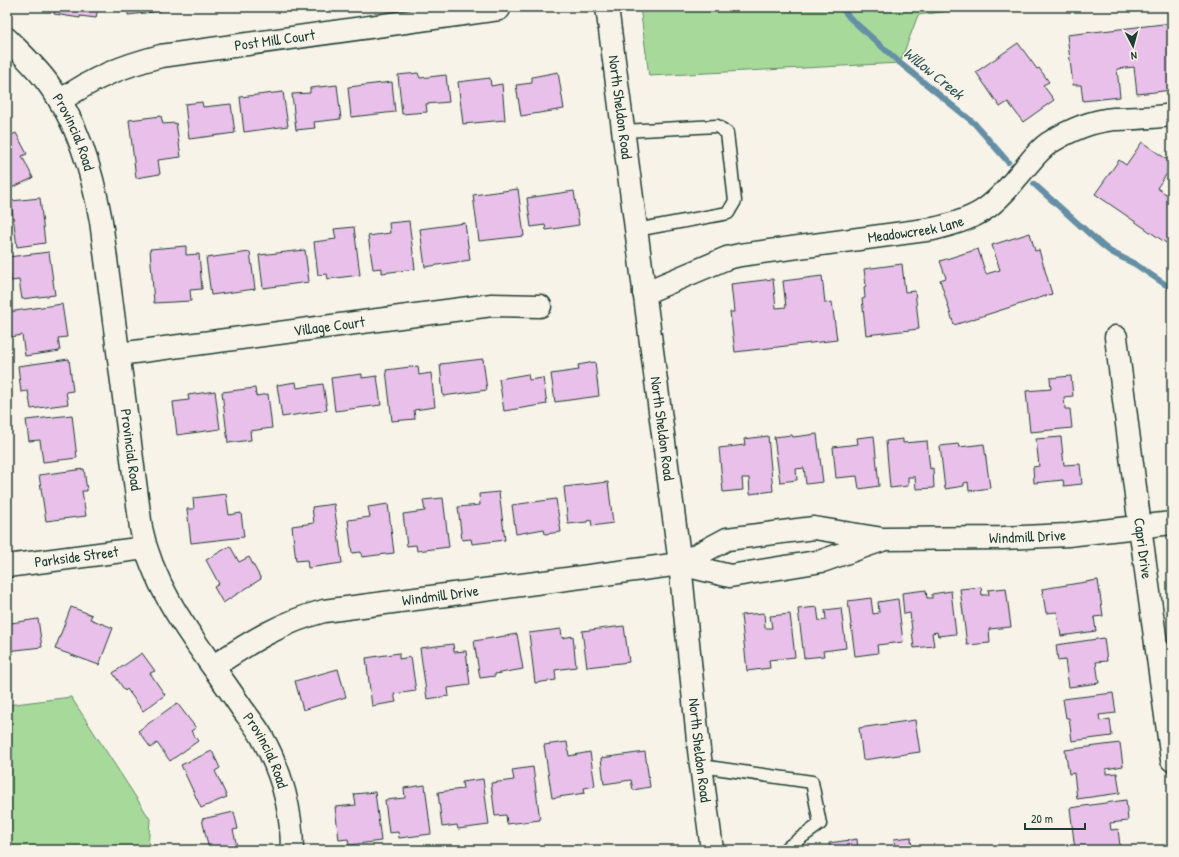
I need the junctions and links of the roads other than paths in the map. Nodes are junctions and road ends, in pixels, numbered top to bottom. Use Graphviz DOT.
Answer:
graph roads {
  1 [pos="607,7"];
  2 [pos="498,9"];
  3 [pos="7,39"];
  4 [pos="60,101"];
  5 [pos="1168,120"];
  6 [pos="623,131"];
  7 [pos="636,230"];
  8 [pos="644,293"];
  9 [pos="540,306"];
  10 [pos="1116,336"];
  11 [pos="119,354"];
  12 [pos="1172,523"];
  13 [pos="1140,527"];
  14 [pos="883,539"];
  15 [pos="145,548"];
  16 [pos="680,564"];
  17 [pos="7,566"];
  18 [pos="214,666"];
  19 [pos="1172,760"];
  20 [pos="701,766"];
  21 [pos="292,850"];
  22 [pos="712,850"];
  23 [pos="784,850"];
  1 -- 6 [label="street, North Sheldon Road"];
  2 -- 4 [label="street, Post Mill Court"];
  3 -- 4 [label="street, Provincial Road"];
  4 -- 11 [label="street, Provincial Road"];
  5 -- 8 [label="street, Meadowcreek Lane"];
  6 -- 7 [label="street, North Sheldon Road"];
  6 -- 7 [label="lane"];
  7 -- 8 [label="street, North Sheldon Road"];
  8 -- 16 [label="street, North Sheldon Road"];
  9 -- 11 [label="street, Village Court"];
  10 -- 13 [label="street, Capri Drive"];
  11 -- 15 [label="street, Provincial Road"];
  12 -- 13 [label="street, Windmill Drive"];
  13 -- 14 [label="street, Windmill Drive"];
  13 -- 19 [label="street, Capri Drive"];
  14 -- 16 [label="street, Windmill Drive"];
  14 -- 16 [label="street, Windmill Drive"];
  15 -- 17 [label="street, Parkside Street"];
  15 -- 18 [label="street, Provincial Road"];
  16 -- 18 [label="street, Windmill Drive"];
  16 -- 20 [label="street, North Sheldon Road"];
  18 -- 21 [label="street, Provincial Road"];
  20 -- 22 [label="street, North Sheldon Road"];
  20 -- 23 [label="lane"];
}
